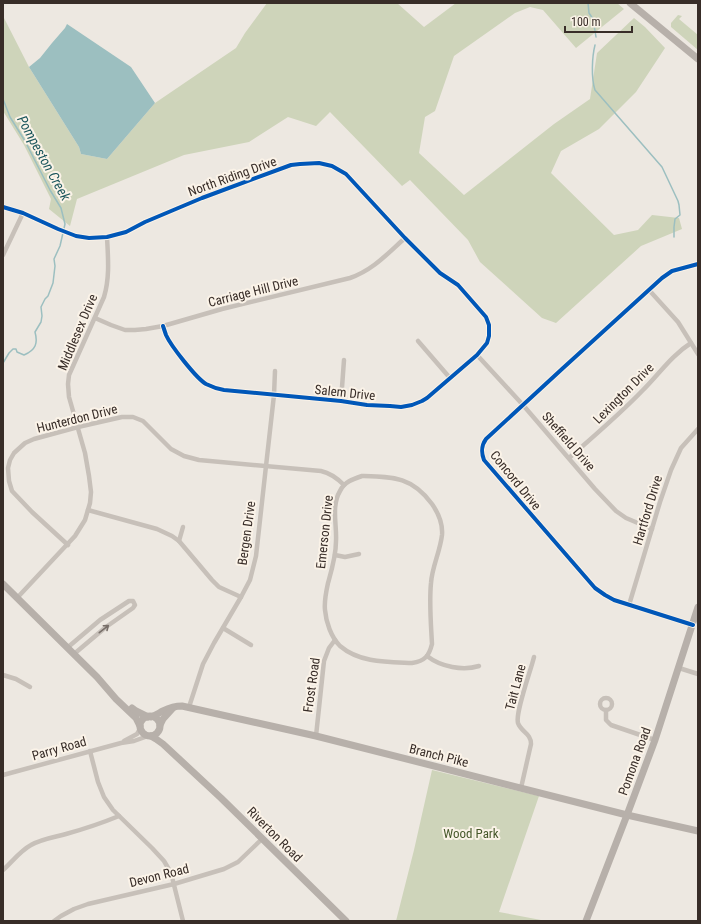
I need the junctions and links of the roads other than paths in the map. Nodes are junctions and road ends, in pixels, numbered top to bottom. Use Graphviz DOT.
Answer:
graph roads {
  1 [pos="630,3"];
  2 [pos="698,59"];
  3 [pos="3,207"];
  4 [pos="23,213"];
  5 [pos="107,237"];
  6 [pos="405,238"];
  7 [pos="3,255"];
  8 [pos="698,264"];
  9 [pos="649,290"];
  10 [pos="472,302"];
  11 [pos="95,318"];
  12 [pos="163,326"];
  13 [pos="418,341"];
  14 [pos="691,343"];
  15 [pos="698,354"];
  16 [pos="477,355"];
  17 [pos="344,360"];
  18 [pos="275,371"];
  19 [pos="450,378"];
  20 [pos="274,395"];
  21 [pos="341,401"];
  22 [pos="523,405"];
  23 [pos="78,427"];
  24 [pos="698,429"];
  25 [pos="569,458"];
  26 [pos="266,466"];
  27 [pos="344,485"];
  28 [pos="88,510"];
  29 [pos="183,527"];
  30 [pos="652,529"];
  31 [pos="179,541"];
  32 [pos="68,545"];
  33 [pos="360,554"];
  34 [pos="335,555"];
  35 [pos="3,584"];
  36 [pos="241,597"];
  37 [pos="17,598"];
  38 [pos="629,605"];
  39 [pos="698,607"];
  40 [pos="693,625"];
  41 [pos="223,628"];
  42 [pos="335,640"];
  43 [pos="251,645"];
  44 [pos="67,648"];
  45 [pos="74,654"];
  46 [pos="428,656"];
  47 [pos="534,657"];
  48 [pos="479,666"];
  49 [pos="679,668"];
  50 [pos="698,674"];
  51 [pos="3,676"];
  52 [pos="97,677"];
  53 [pos="30,687"];
  54 [pos="173,707"];
  55 [pos="189,707"];
  56 [pos="606,710"];
  57 [pos="150,717"];
  58 [pos="140,727"];
  59 [pos="160,727"];
  60 [pos="150,736"];
  61 [pos="316,736"];
  62 [pos="655,740"];
  63 [pos="121,742"];
  64 [pos="90,751"];
  65 [pos="186,765"];
  66 [pos="3,775"];
  67 [pos="521,788"];
  68 [pos="628,815"];
  69 [pos="119,816"];
  70 [pos="698,831"];
  71 [pos="262,839"];
  72 [pos="3,870"];
  73 [pos="174,884"];
  74 [pos="588,920"];
  75 [pos="54,921"];
  76 [pos="183,921"];
  77 [pos="346,921"];
  1 -- 2 [label="street"];
  3 -- 4 [label="street, North Riding Drive"];
  4 -- 5 [label="street, North Riding Drive"];
  4 -- 7 [label="street"];
  5 -- 6 [label="street, North Riding Drive"];
  5 -- 11 [label="street, Middlesex Drive"];
  6 -- 10 [label="street, North Riding Drive"];
  6 -- 12 [label="street, Carriage Hill Drive"];
  8 -- 9 [label="street, Concord Drive"];
  9 -- 14 [label="street"];
  9 -- 22 [label="street, Concord Drive"];
  10 -- 16 [label="street, Salem Drive"];
  11 -- 12 [label="street, Carriage Hill Drive"];
  11 -- 23 [label="street, Middlesex Drive"];
  12 -- 20 [label="street, Salem Drive"];
  13 -- 19 [label="street"];
  14 -- 15 [label="street"];
  14 -- 25 [label="street, Lexington Drive"];
  16 -- 19 [label="street, Salem Drive"];
  16 -- 22 [label="street, Sheffield Drive"];
  17 -- 21 [label="street"];
  18 -- 20 [label="street, Bergen Drive"];
  19 -- 21 [label="street, Salem Drive"];
  20 -- 21 [label="street, Salem Drive"];
  20 -- 26 [label="street, Bergen Drive"];
  22 -- 25 [label="street, Sheffield Drive"];
  22 -- 38 [label="street, Concord Drive"];
  23 -- 26 [label="street, Hunterdon Drive"];
  23 -- 28 [label="street, Middlesex Drive"];
  23 -- 32 [label="street, Hunterdon Drive"];
  24 -- 30 [label="street, Hartford Drive"];
  25 -- 30 [label="street, Sheffield Drive"];
  26 -- 27 [label="street, Hunterdon Drive"];
  26 -- 36 [label="street, Bergen Drive"];
  27 -- 34 [label="street, Emerson Drive"];
  27 -- 46 [label="street, Emerson Drive"];
  28 -- 31 [label="street"];
  28 -- 32 [label="street, Middlesex Drive"];
  29 -- 31 [label="street"];
  30 -- 38 [label="street, Hartford Drive"];
  31 -- 36 [label="street"];
  32 -- 37 [label="street, Middlesex Drive"];
  33 -- 34 [label="street"];
  34 -- 42 [label="street, Emerson Drive"];
  35 -- 37 [label="street"];
  36 -- 41 [label="street, Bergen Drive"];
  37 -- 44 [label="street"];
  38 -- 40 [label="street, Concord Drive"];
  39 -- 40 [label="street, Pomona Road"];
  40 -- 49 [label="street, Pomona Road"];
  41 -- 43 [label="street"];
  41 -- 55 [label="street, Bergen Drive"];
  42 -- 46 [label="street, Emerson Drive"];
  42 -- 61 [label="street, Frost Road"];
  44 -- 45 [label="street"];
  45 -- 44 [label="street, one-way"];
  45 -- 52 [label="street"];
  46 -- 48 [label="street"];
  47 -- 67 [label="street, Tait Lane"];
  49 -- 50 [label="street"];
  49 -- 62 [label="street, Pomona Road"];
  51 -- 53 [label="street"];
  52 -- 57 [label="street"];
  52 -- 58 [label="street"];
  54 -- 55 [label="street, Branch Pike"];
  54 -- 57 [label="street, Branch Pike"];
  54 -- 59 [label="street"];
  55 -- 61 [label="street, Branch Pike"];
  56 -- 62 [label="street"];
  57 -- 58 [label="street"];
  57 -- 59 [label="street"];
  58 -- 60 [label="street"];
  58 -- 63 [label="street, Parry Road"];
  59 -- 60 [label="street"];
  59 -- 65 [label="street, Riverton Road"];
  60 -- 63 [label="street, Parry Road"];
  60 -- 65 [label="street, Riverton Road"];
  61 -- 67 [label="street, Branch Pike"];
  62 -- 68 [label="street, Pomona Road"];
  63 -- 64 [label="street, Parry Road"];
  64 -- 66 [label="street, Parry Road"];
  64 -- 69 [label="street"];
  65 -- 71 [label="street, Riverton Road"];
  67 -- 68 [label="street, Branch Pike"];
  68 -- 70 [label="street, Branch Pike"];
  68 -- 74 [label="street, Pomona Road"];
  69 -- 72 [label="street"];
  69 -- 73 [label="street"];
  71 -- 73 [label="street, Devon Road"];
  71 -- 77 [label="street, Riverton Road"];
  73 -- 75 [label="street, Devon Road"];
  73 -- 76 [label="street"];
}
